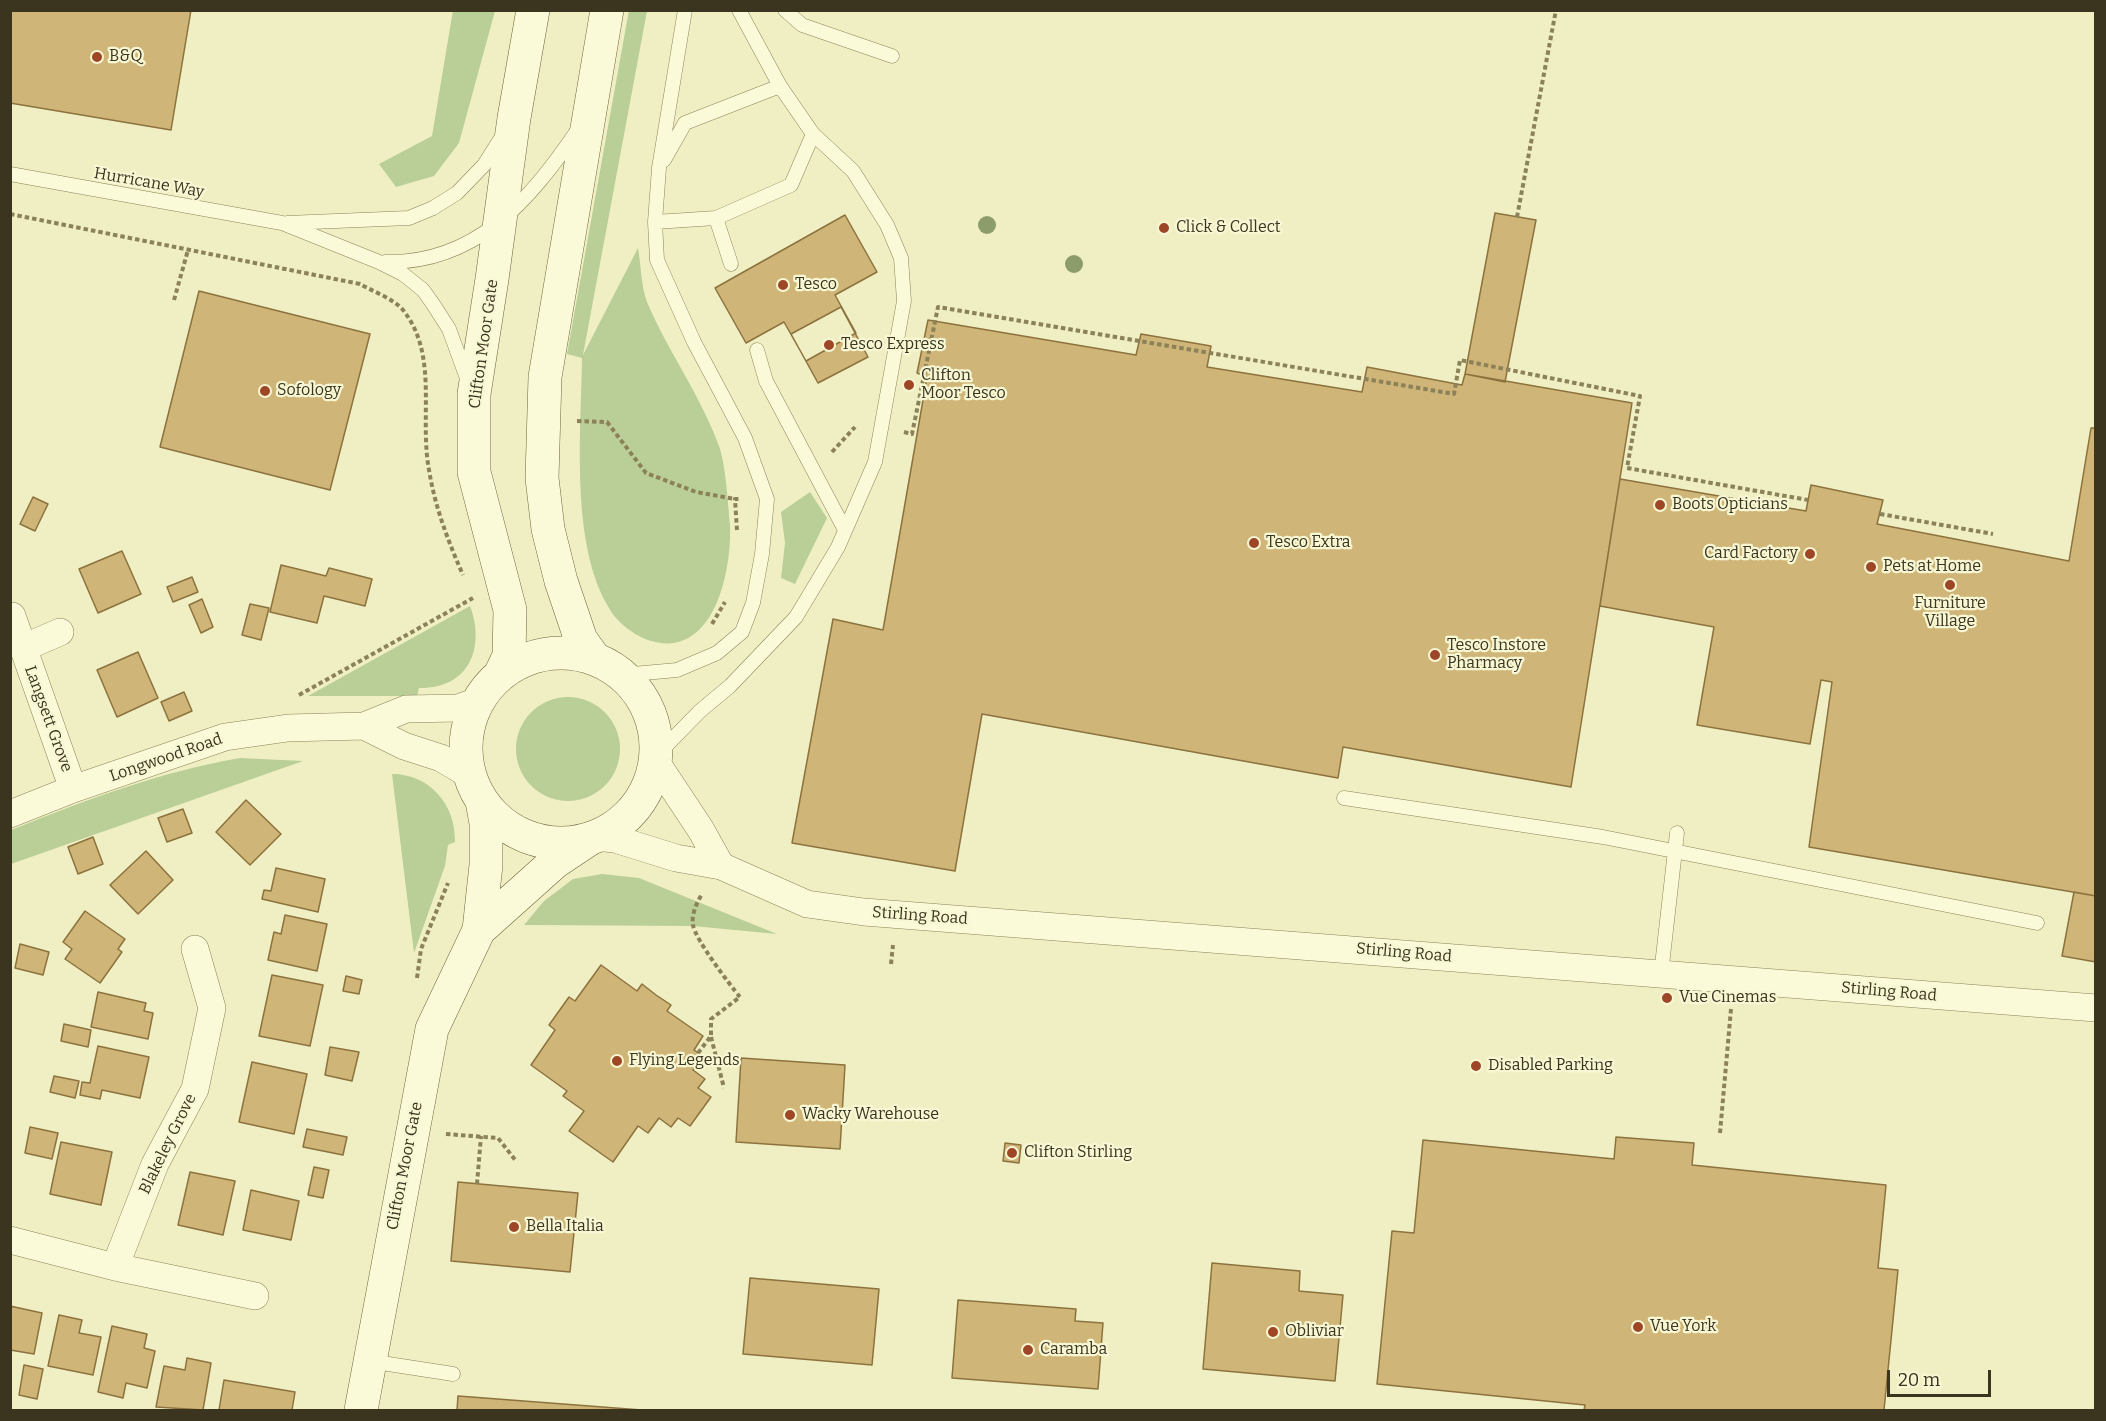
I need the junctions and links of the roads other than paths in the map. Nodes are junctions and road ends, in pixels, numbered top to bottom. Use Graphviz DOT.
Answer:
graph roads {
  1 [pos="533,10"];
  2 [pos="607,10"];
  3 [pos="685,10"];
  4 [pos="739,10"];
  5 [pos="785,10"];
  6 [pos="892,56"];
  7 [pos="780,86"];
  8 [pos="588,114"];
  9 [pos="514,118"];
  10 [pos="813,134"];
  11 [pos="660,168"];
  12 [pos="10,174"];
  13 [pos="716,218"];
  14 [pos="500,221"];
  15 [pos="655,222"];
  16 [pos="282,223"];
  17 [pos="380,262"];
  18 [pos="731,264"];
  19 [pos="757,350"];
  20 [pos="474,394"];
  21 [pos="845,530"];
  22 [pos="12,616"];
  23 [pos="60,632"];
  24 [pos="23,648"];
  25 [pos="594,658"];
  26 [pos="500,675"];
  27 [pos="622,675"];
  28 [pos="478,701"];
  29 [pos="364,726"];
  30 [pos="656,759"];
  31 [pos="476,788"];
  32 [pos="73,789"];
  33 [pos="1344,798"];
  34 [pos="10,814"];
  35 [pos="1677,833"];
  36 [pos="592,838"];
  37 [pos="1675,852"];
  38 [pos="721,866"];
  39 [pos="2037,923"];
  40 [pos="479,930"];
  41 [pos="195,949"];
  42 [pos="1660,974"];
  43 [pos="2096,1008"];
  44 [pos="10,1240"];
  45 [pos="116,1267"];
  46 [pos="255,1296"];
  47 [pos="369,1361"];
  48 [pos="453,1374"];
  49 [pos="361,1410"];
  1 -- 9 [label="street, Clifton Moor Gate"];
  2 -- 8 [label="street"];
  3 -- 11 [label="lane"];
  4 -- 7 [label="lane"];
  5 -- 6 [label="lane"];
  7 -- 10 [label="lane"];
  7 -- 11 [label="lane"];
  8 -- 14 [label="lane"];
  8 -- 25 [label="street"];
  9 -- 14 [label="street, Clifton Moor Gate"];
  9 -- 16 [label="lane, Hurricane Way"];
  10 -- 13 [label="lane"];
  10 -- 21 [label="lane"];
  11 -- 15 [label="lane"];
  12 -- 16 [label="lane, Hurricane Way"];
  13 -- 15 [label="lane"];
  13 -- 18 [label="lane"];
  14 -- 17 [label="lane"];
  14 -- 20 [label="street, Clifton Moor Gate"];
  15 -- 27 [label="lane"];
  16 -- 17 [label="lane, Hurricane Way"];
  17 -- 20 [label="lane, Hurricane Way"];
  19 -- 21 [label="lane"];
  20 -- 26 [label="street, Clifton Moor Gate"];
  21 -- 30 [label="lane"];
  22 -- 24 [label="street, Langsett Grove"];
  23 -- 24 [label="street, Langsett Grove"];
  24 -- 32 [label="street, Langsett Grove"];
  25 -- 26 [label="street"];
  25 -- 27 [label="street"];
  26 -- 28 [label="street"];
  27 -- 30 [label="street"];
  28 -- 29 [label="street, Longwood Road"];
  28 -- 31 [label="street"];
  29 -- 31 [label="street, Longwood Road"];
  29 -- 32 [label="street, Longwood Road"];
  30 -- 36 [label="street"];
  30 -- 38 [label="street"];
  31 -- 36 [label="street"];
  31 -- 40 [label="street, Clifton Moor Gate"];
  32 -- 34 [label="street, Longwood Road"];
  33 -- 37 [label="lane"];
  35 -- 37 [label="lane"];
  36 -- 38 [label="street, Stirling Road"];
  36 -- 40 [label="street, Clifton Moor Gate"];
  37 -- 39 [label="lane"];
  37 -- 42 [label="lane"];
  38 -- 42 [label="street, Stirling Road"];
  40 -- 47 [label="street, Clifton Moor Gate"];
  41 -- 45 [label="street, Blakeley Grove"];
  42 -- 43 [label="street, Stirling Road"];
  44 -- 45 [label="street"];
  45 -- 46 [label="street"];
  47 -- 48 [label="lane"];
  47 -- 49 [label="street, Clifton Moor Gate"];
}
